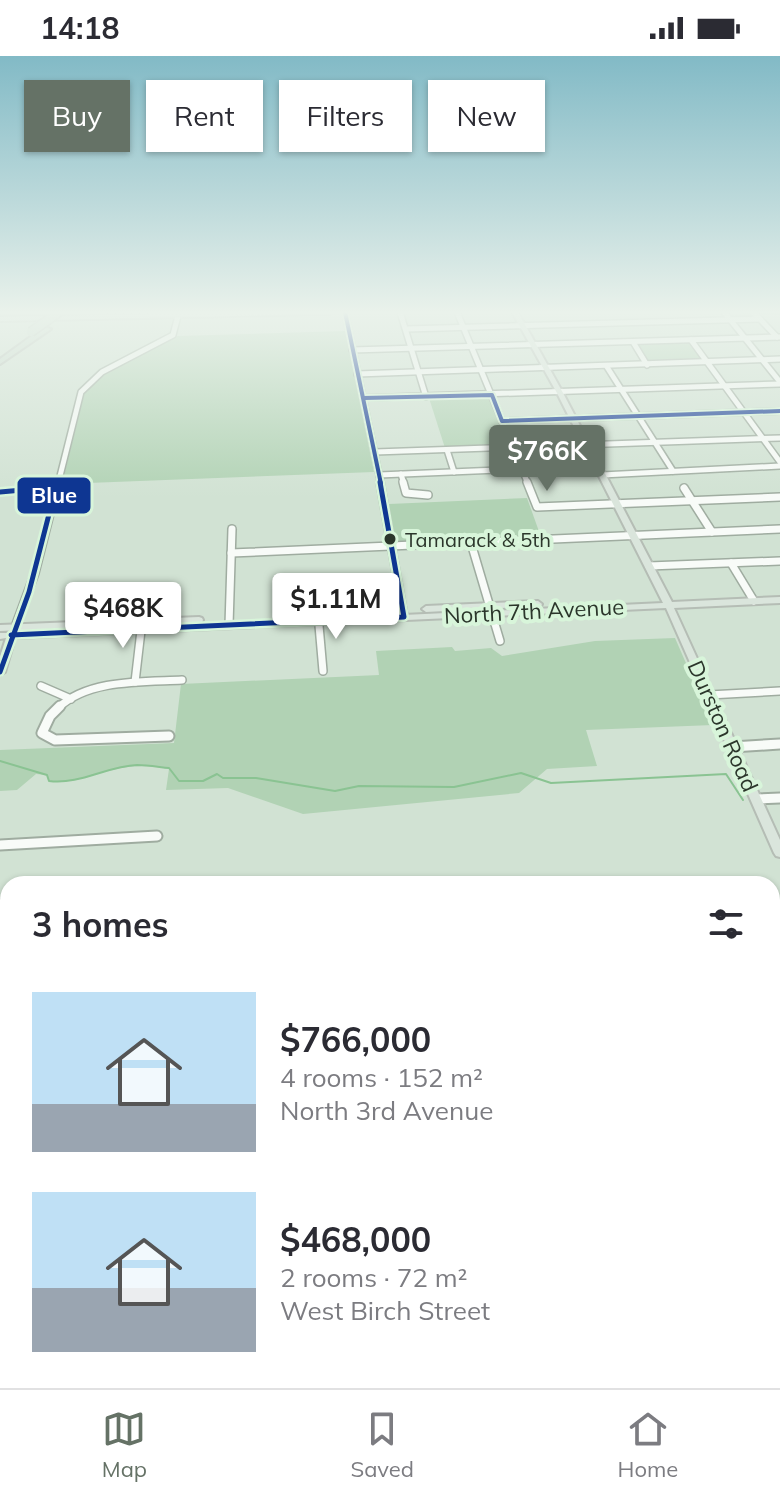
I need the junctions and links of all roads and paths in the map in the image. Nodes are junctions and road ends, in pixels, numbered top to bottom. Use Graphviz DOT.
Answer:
graph roads {
  1 [pos="100,374"];
  2 [pos="357,374"];
  3 [pos="419,374"];
  4 [pos="482,374"];
  5 [pos="550,374"];
  6 [pos="611,374"];
  7 [pos="715,374"];
  8 [pos="780,383"];
  9 [pos="723,386"];
  10 [pos="622,391"];
  11 [pos="560,393"];
  12 [pos="492,395"];
  13 [pos="426,397"];
  14 [pos="364,398"];
  15 [pos="780,411"];
  16 [pos="743,413"];
  17 [pos="639,417"];
  18 [pos="574,419"];
  19 [pos="502,421"];
  20 [pos="762,438"];
  21 [pos="780,438"];
  22 [pos="655,443"];
  23 [pos="587,445"];
  24 [pos="513,448"];
  25 [pos="447,450"];
  26 [pos="375,452"];
  27 [pos="780,464"];
  28 [pos="522,469"];
  29 [pos="600,470"];
  30 [pos="673,471"];
  31 [pos="454,472"];
  32 [pos="401,474"];
  33 [pos="379,475"];
  34 [pos="684,488"];
  35 [pos="428,495"];
  36 [pos="780,497"];
  37 [pos="693,501"];
  38 [pos="618,506"];
  39 [pos="232,529"];
  40 [pos="780,529"];
  41 [pos="712,532"];
  42 [pos="634,536"];
  43 [pos="471,543"];
  44 [pos="391,546"];
  45 [pos="231,553"];
  46 [pos="780,561"];
  47 [pos="731,563"];
  48 [pos="649,566"];
  49 [pos="780,594"];
  50 [pos="752,598"];
  51 [pos="780,600"];
  52 [pos="667,602"];
  53 [pos="490,610"];
  54 [pos="404,614"];
  55 [pos="318,618"];
  56 [pos="230,622"];
  57 [pos="142,626"];
  58 [pos="0,628"];
  59 [pos="9,633"];
  60 [pos="500,641"];
  61 [pos="323,671"];
  62 [pos="0,672"];
  63 [pos="182,680"];
  64 [pos="135,682"];
  65 [pos="41,686"];
  66 [pos="780,691"];
  67 [pos="709,695"];
  68 [pos="71,699"];
  69 [pos="169,736"];
  70 [pos="780,744"];
  71 [pos="732,747"];
  72 [pos="780,798"];
  73 [pos="756,799"];
  74 [pos="157,836"];
  75 [pos="0,845"];
  76 [pos="780,853"];
  77 [pos="211,1388"];
  78 [pos="237,1388"];
  1 -- 59 [label="street"];
  2 -- 14 [label="street"];
  3 -- 13 [label="street"];
  4 -- 12 [label="street"];
  5 -- 11 [label="main road, Durston Road"];
  6 -- 10 [label="street"];
  7 -- 9 [label="street"];
  8 -- 9 [label="street"];
  9 -- 10 [label="street"];
  9 -- 16 [label="street"];
  10 -- 11 [label="street"];
  10 -- 17 [label="street"];
  11 -- 12 [label="street"];
  11 -- 18 [label="main road, Durston Road"];
  12 -- 13 [label="street"];
  12 -- 19 [label="street"];
  13 -- 14 [label="street"];
  14 -- 26 [label="street"];
  15 -- 16 [label="street"];
  16 -- 17 [label="street"];
  16 -- 20 [label="street"];
  17 -- 18 [label="street"];
  17 -- 22 [label="street"];
  18 -- 19 [label="street"];
  18 -- 23 [label="main road, Durston Road"];
  19 -- 24 [label="street"];
  20 -- 21 [label="street"];
  20 -- 22 [label="street"];
  20 -- 27 [label="street"];
  22 -- 23 [label="street"];
  22 -- 30 [label="street"];
  23 -- 24 [label="street"];
  23 -- 29 [label="main road, Durston Road"];
  24 -- 25 [label="street"];
  24 -- 28 [label="street"];
  25 -- 26 [label="street"];
  25 -- 31 [label="street"];
  26 -- 33 [label="street"];
  27 -- 30 [label="street"];
  28 -- 29 [label="street"];
  28 -- 31 [label="street"];
  28 -- 38 [label="street"];
  29 -- 30 [label="street"];
  29 -- 38 [label="main road, Durston Road"];
  31 -- 32 [label="street"];
  32 -- 33 [label="street"];
  32 -- 35 [label="street"];
  33 -- 44 [label="street"];
  34 -- 37 [label="street"];
  36 -- 37 [label="street"];
  37 -- 38 [label="street"];
  37 -- 41 [label="street"];
  38 -- 42 [label="main road, Durston Road"];
  39 -- 45 [label="street"];
  40 -- 41 [label="street"];
  41 -- 42 [label="street"];
  42 -- 43 [label="street"];
  42 -- 48 [label="main road, Durston Road"];
  43 -- 44 [label="street"];
  43 -- 53 [label="street"];
  44 -- 45 [label="street"];
  44 -- 54 [label="street"];
  45 -- 56 [label="street"];
  46 -- 47 [label="street"];
  47 -- 48 [label="street"];
  47 -- 50 [label="street"];
  48 -- 52 [label="main road, Durston Road"];
  49 -- 50 [label="main road, North 7th Avenue"];
  50 -- 51 [label="main road, North 7th Avenue"];
  50 -- 52 [label="main road, North 7th Avenue"];
  52 -- 53 [label="main road, North 7th Avenue"];
  52 -- 67 [label="main road, Durston Road"];
  53 -- 54 [label="main road, North 7th Avenue"];
  53 -- 60 [label="street"];
  54 -- 55 [label="main road, North 7th Avenue"];
  55 -- 56 [label="main road, North 7th Avenue"];
  55 -- 61 [label="street"];
  56 -- 57 [label="main road, North 7th Avenue"];
  57 -- 59 [label="main road, North 7th Avenue"];
  57 -- 64 [label="street"];
  58 -- 59 [label="main road, North 7th Avenue"];
  59 -- 62 [label="main road"];
  63 -- 64 [label="street"];
  64 -- 68 [label="street"];
  65 -- 68 [label="street"];
  66 -- 67 [label="street"];
  67 -- 71 [label="main road, Durston Road"];
  68 -- 69 [label="street"];
  70 -- 71 [label="street"];
  71 -- 73 [label="main road, Durston Road"];
  72 -- 73 [label="street"];
  73 -- 76 [label="main road, Durston Road"];
  74 -- 75 [label="street"];
  77 -- 78 [label="street"];
}
